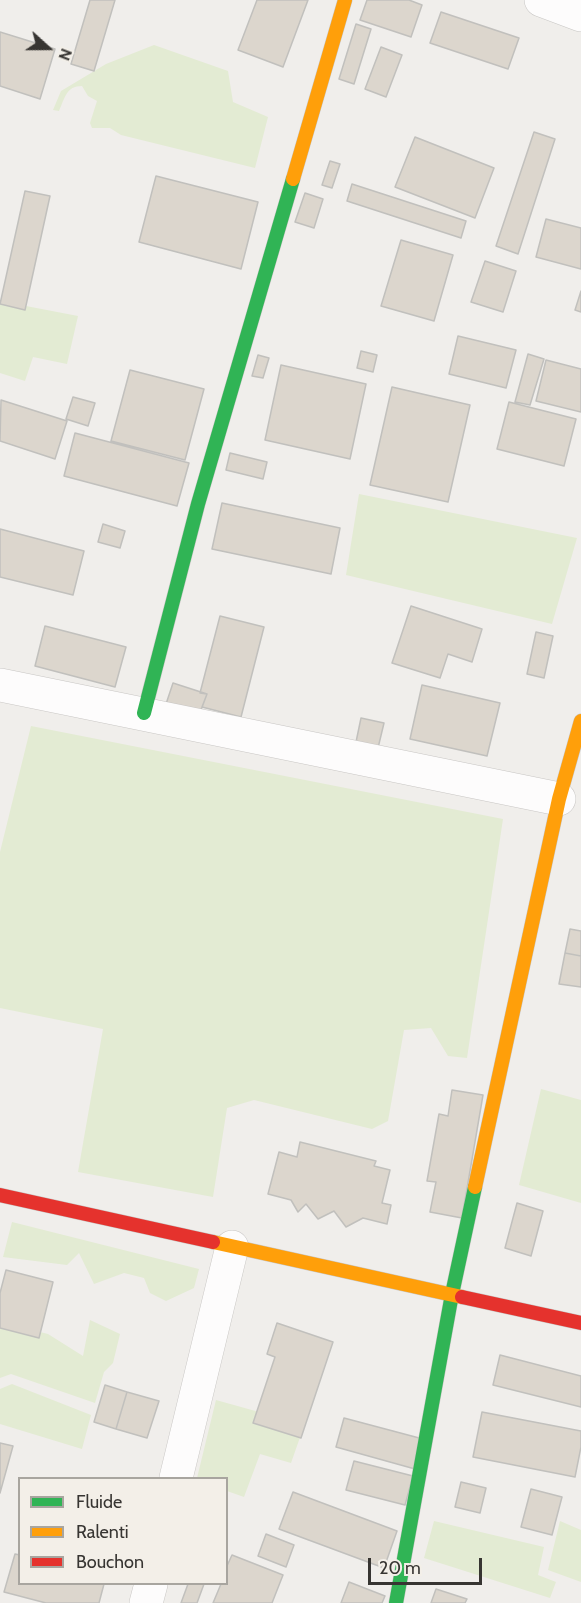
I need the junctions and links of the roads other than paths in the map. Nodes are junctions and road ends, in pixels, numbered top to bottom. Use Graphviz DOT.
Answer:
graph roads {
  1 [pos="345,0"];
  2 [pos="542,0"];
  3 [pos="581,15"];
  4 [pos="0,685"];
  5 [pos="144,713"];
  6 [pos="581,721"];
  7 [pos="559,799"];
  8 [pos="0,1195"];
  9 [pos="232,1247"];
  10 [pos="452,1294"];
  11 [pos="581,1323"];
  12 [pos="176,1477"];
  13 [pos="151,1585"];
  14 [pos="146,1603"];
  15 [pos="396,1603"];
  1 -- 5 [label="street"];
  2 -- 3 [label="street"];
  4 -- 5 [label="street"];
  5 -- 7 [label="street"];
  6 -- 7 [label="street"];
  7 -- 10 [label="street"];
  8 -- 9 [label="street"];
  9 -- 10 [label="street"];
  9 -- 12 [label="street"];
  10 -- 11 [label="street"];
  10 -- 15 [label="street"];
  13 -- 14 [label="street"];
}
